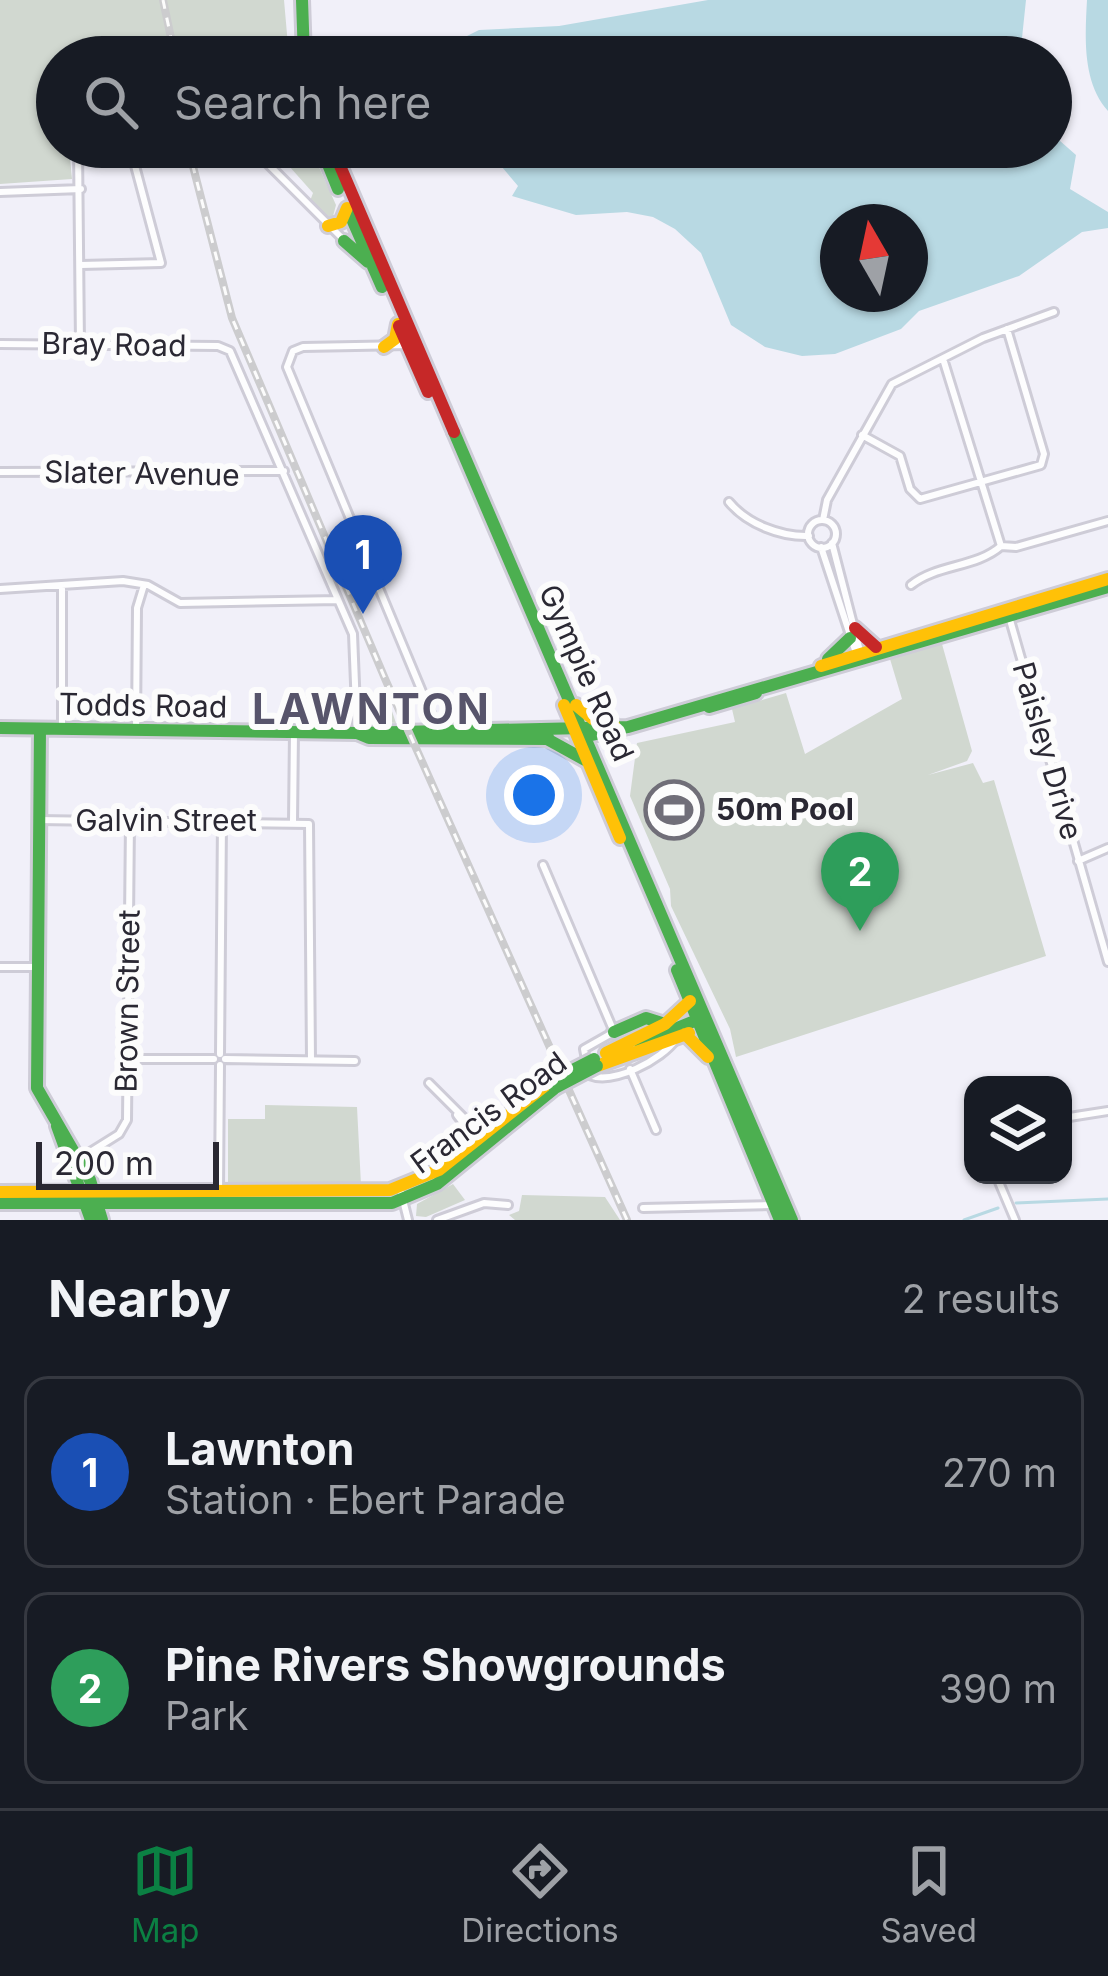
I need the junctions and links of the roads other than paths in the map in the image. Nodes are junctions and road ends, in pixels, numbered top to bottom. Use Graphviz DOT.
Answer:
graph roads {
  1 [pos="302,0"];
  2 [pos="312,0"];
  3 [pos="303,36"];
  4 [pos="313,36"];
  5 [pos="80,168"];
  6 [pos="136,168"];
  7 [pos="271,168"];
  8 [pos="330,168"];
  9 [pos="340,168"];
  10 [pos="81,189"];
  11 [pos="0,192"];
  12 [pos="347,208"];
  13 [pos="330,228"];
  14 [pos="364,235"];
  15 [pos="344,241"];
  16 [pos="371,263"];
  17 [pos="81,265"];
  18 [pos="1054,312"];
  19 [pos="398,324"];
  20 [pos="1007,329"];
  21 [pos="412,343"];
  22 [pos="0,344"];
  23 [pos="80,345"];
  24 [pos="384,347"];
  25 [pos="944,362"];
  26 [pos="862,435"];
  27 [pos="284,471"];
  28 [pos="0,472"];
  29 [pos="981,484"];
  30 [pos="730,502"];
  31 [pos="823,520"];
  32 [pos="1108,521"];
  33 [pos="809,536"];
  34 [pos="832,543"];
  35 [pos="1000,546"];
  36 [pos="821,547"];
  37 [pos="1108,583"];
  38 [pos="145,584"];
  39 [pos="911,585"];
  40 [pos="62,588"];
  41 [pos="0,589"];
  42 [pos="338,600"];
  43 [pos="1008,613"];
  44 [pos="852,633"];
  45 [pos="876,647"];
  46 [pos="859,656"];
  47 [pos="826,663"];
  48 [pos="806,674"];
  49 [pos="570,706"];
  50 [pos="0,728"];
  51 [pos="619,728"];
  52 [pos="40,729"];
  53 [pos="62,729"];
  54 [pos="136,730"];
  55 [pos="294,732"];
  56 [pos="357,733"];
  57 [pos="581,733"];
  58 [pos="440,735"];
  59 [pos="549,736"];
  60 [pos="594,761"];
  61 [pos="38,820"];
  62 [pos="130,821"];
  63 [pos="222,821"];
  64 [pos="293,822"];
  65 [pos="1106,852"];
  66 [pos="1078,861"];
  67 [pos="543,866"];
  68 [pos="1108,962"];
  69 [pos="0,967"];
  70 [pos="37,967"];
  71 [pos="690,1000"];
  72 [pos="704,1022"];
  73 [pos="665,1024"];
  74 [pos="614,1032"];
  75 [pos="681,1036"];
  76 [pos="128,1058"];
  77 [pos="220,1059"];
  78 [pos="599,1059"];
  79 [pos="311,1060"];
  80 [pos="355,1061"];
  81 [pos="630,1069"];
  82 [pos="719,1073"];
  83 [pos="429,1083"];
  84 [pos="1108,1111"];
  85 [pos="1072,1117"];
  86 [pos="656,1130"];
  87 [pos="481,1140"];
  88 [pos="76,1160"];
  89 [pos="1000,1184"];
  90 [pos="0,1192"];
  91 [pos="218,1193"];
  92 [pos="401,1194"];
  93 [pos="91,1198"];
  94 [pos="778,1201"];
  95 [pos="0,1204"];
  96 [pos="131,1204"];
  97 [pos="508,1205"];
  98 [pos="643,1208"];
  99 [pos="91,1220"];
  100 [pos="104,1220"];
  101 [pos="408,1220"];
  102 [pos="437,1220"];
  103 [pos="780,1220"];
  104 [pos="792,1220"];
  105 [pos="1015,1220"];
  1 -- 3 [label="main road"];
  2 -- 4 [label="main road"];
  5 -- 10 [label="street"];
  6 -- 17 [label="street"];
  7 -- 13 [label="street"];
  8 -- 12 [label="main road, Gympie Road"];
  9 -- 14 [label="main road, Gympie Road"];
  10 -- 11 [label="street"];
  10 -- 17 [label="street"];
  12 -- 13 [label="main road"];
  12 -- 14 [label="main road, Gympie Road"];
  13 -- 14 [label="street"];
  13 -- 15 [label="street"];
  14 -- 15 [label="street"];
  14 -- 16 [label="main road, Gympie Road"];
  14 -- 21 [label="main road, Gympie Road"];
  15 -- 16 [label="main road"];
  16 -- 19 [label="main road, Gympie Road"];
  17 -- 23 [label="street"];
  18 -- 20 [label="street"];
  19 -- 21 [label="main road, Gympie Road"];
  19 -- 24 [label="main road"];
  20 -- 25 [label="street"];
  20 -- 29 [label="street"];
  21 -- 24 [label="street"];
  21 -- 49 [label="main road, Gympie Road"];
  22 -- 23 [label="street, Bray Road"];
  23 -- 27 [label="street, Bray Road"];
  24 -- 58 [label="street"];
  25 -- 26 [label="street"];
  25 -- 29 [label="street"];
  26 -- 29 [label="street"];
  26 -- 31 [label="street"];
  27 -- 28 [label="street, Slater Avenue"];
  27 -- 42 [label="street"];
  29 -- 35 [label="street"];
  30 -- 33 [label="street"];
  31 -- 33 [label="street"];
  31 -- 34 [label="street"];
  32 -- 35 [label="street"];
  33 -- 36 [label="street"];
  34 -- 36 [label="street"];
  34 -- 44 [label="street"];
  35 -- 39 [label="street"];
  36 -- 44 [label="street"];
  37 -- 43 [label="main road"];
  38 -- 40 [label="street"];
  38 -- 42 [label="street"];
  38 -- 54 [label="street"];
  40 -- 41 [label="street"];
  40 -- 53 [label="street"];
  42 -- 56 [label="street"];
  43 -- 45 [label="main road"];
  43 -- 46 [label="main road"];
  43 -- 66 [label="street, Paisley Drive"];
  44 -- 45 [label="main road"];
  44 -- 46 [label="street"];
  44 -- 47 [label="main road"];
  45 -- 46 [label="main road"];
  46 -- 47 [label="main road"];
  46 -- 48 [label="main road"];
  47 -- 48 [label="main road"];
  48 -- 51 [label="main road, Todds Road"];
  49 -- 51 [label="main road"];
  49 -- 57 [label="main road, Gympie Road"];
  49 -- 59 [label="main road"];
  50 -- 52 [label="main road, Todds Road"];
  51 -- 57 [label="main road, Todds Road"];
  51 -- 60 [label="main road"];
  52 -- 53 [label="main road, Todds Road"];
  52 -- 61 [label="main road"];
  53 -- 54 [label="main road, Todds Road"];
  54 -- 55 [label="main road, Todds Road"];
  55 -- 56 [label="main road, Todds Road"];
  55 -- 64 [label="street"];
  56 -- 58 [label="main road, Todds Road"];
  57 -- 59 [label="main road, Todds Road"];
  57 -- 60 [label="main road, Gympie Road"];
  58 -- 59 [label="main road, Todds Road"];
  59 -- 60 [label="main road"];
  60 -- 71 [label="main road, Gympie Road"];
  60 -- 72 [label="main road, Gympie Road"];
  61 -- 62 [label="street, Galvin Street"];
  61 -- 70 [label="main road"];
  62 -- 63 [label="street, Galvin Street"];
  62 -- 76 [label="street, Brown Street"];
  63 -- 64 [label="street, Galvin Street"];
  63 -- 77 [label="street"];
  64 -- 79 [label="street"];
  65 -- 66 [label="street"];
  66 -- 68 [label="street, Paisley Drive"];
  67 -- 74 [label="street"];
  69 -- 70 [label="street"];
  70 -- 88 [label="main road"];
  71 -- 72 [label="main road, Gympie Road"];
  71 -- 73 [label="main road"];
  72 -- 75 [label="main road, Francis Road"];
  72 -- 78 [label="main road, Francis Road"];
  72 -- 82 [label="main road, Gympie Road"];
  72 -- 94 [label="main road, Gympie Road"];
  73 -- 74 [label="main road"];
  73 -- 78 [label="main road"];
  74 -- 81 [label="street"];
  75 -- 78 [label="main road, Francis Road"];
  75 -- 81 [label="street"];
  75 -- 82 [label="main road"];
  76 -- 77 [label="street"];
  76 -- 88 [label="street, Brown Street"];
  77 -- 79 [label="street"];
  77 -- 91 [label="street"];
  78 -- 87 [label="main road, Francis Road, bridge"];
  79 -- 80 [label="street"];
  81 -- 86 [label="street"];
  82 -- 94 [label="main road, Gympie Road"];
  83 -- 87 [label="street"];
  84 -- 85 [label="street"];
  87 -- 92 [label="main road, Francis Road"];
  88 -- 93 [label="main road"];
  89 -- 105 [label="street"];
  90 -- 93 [label="main road, Francis Road"];
  91 -- 92 [label="main road, Francis Road"];
  91 -- 93 [label="main road, Francis Road"];
  92 -- 96 [label="main road, Francis Road"];
  92 -- 101 [label="street"];
  93 -- 95 [label="main road, Francis Road"];
  93 -- 96 [label="main road, Francis Road"];
  93 -- 99 [label="main road"];
  93 -- 100 [label="main road"];
  94 -- 98 [label="street"];
  94 -- 103 [label="main road, Gympie Road"];
  94 -- 104 [label="main road, Gympie Road"];
  96 -- 100 [label="main road"];
  97 -- 102 [label="street"];
}
